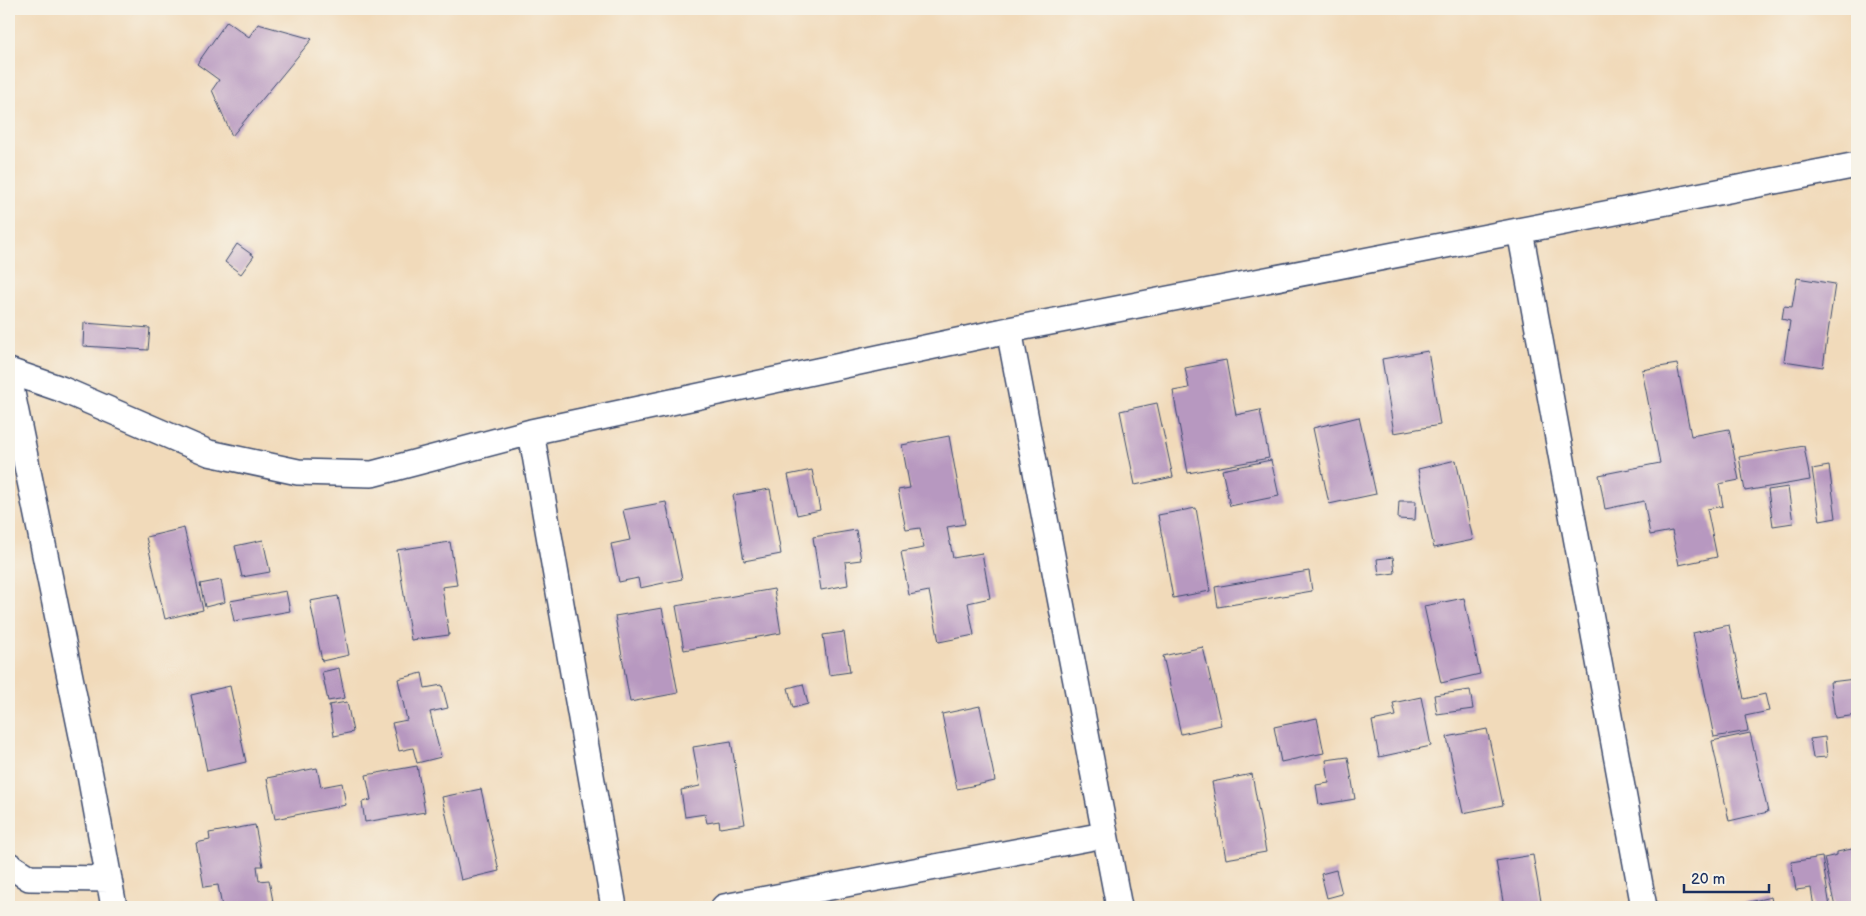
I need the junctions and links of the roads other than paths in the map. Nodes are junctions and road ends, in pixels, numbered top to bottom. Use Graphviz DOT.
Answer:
graph roads {
  1 [pos="1857,165"];
  2 [pos="1520,231"];
  3 [pos="1009,330"];
  4 [pos="9,371"];
  5 [pos="9,378"];
  6 [pos="531,432"];
  7 [pos="1104,835"];
  8 [pos="11,868"];
  9 [pos="108,879"];
  10 [pos="794,902"];
  11 [pos="114,907"];
  12 [pos="614,907"];
  13 [pos="724,907"];
  14 [pos="1119,907"];
  15 [pos="1644,907"];
  1 -- 2 [label="street"];
  2 -- 3 [label="street"];
  2 -- 15 [label="street"];
  3 -- 6 [label="street"];
  3 -- 7 [label="street"];
  4 -- 6 [label="street"];
  5 -- 9 [label="street"];
  6 -- 12 [label="street"];
  7 -- 10 [label="street"];
  7 -- 14 [label="street"];
  8 -- 9 [label="street"];
  9 -- 11 [label="street"];
  10 -- 13 [label="street"];
}
